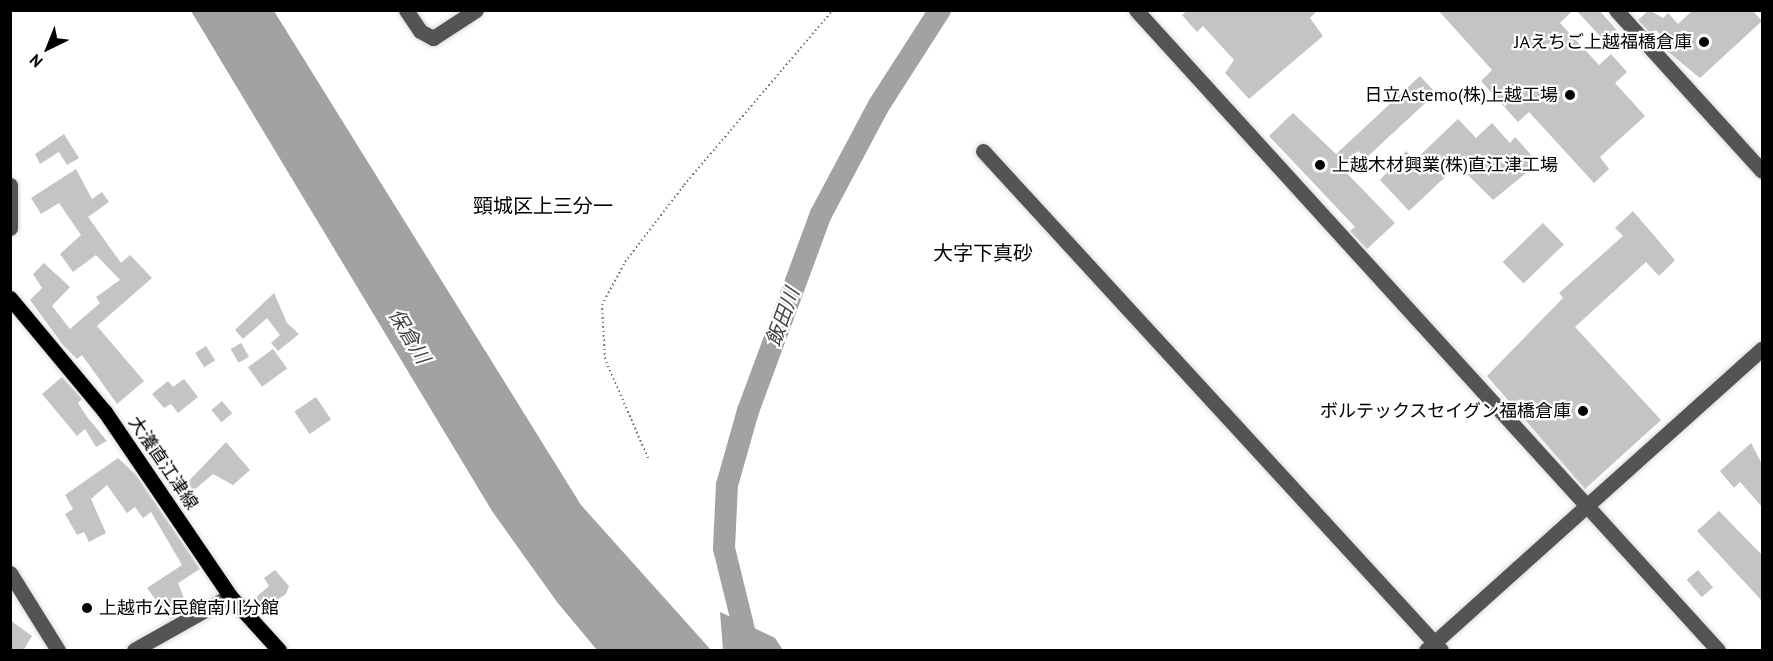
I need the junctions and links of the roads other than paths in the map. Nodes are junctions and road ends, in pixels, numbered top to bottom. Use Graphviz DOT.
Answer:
graph roads {
  1 [pos="406,10"];
  2 [pos="476,10"];
  3 [pos="1136,10"];
  4 [pos="1616,10"];
  5 [pos="983,151"];
  6 [pos="1762,171"];
  7 [pos="10,185"];
  8 [pos="10,228"];
  9 [pos="10,298"];
  10 [pos="1762,349"];
  11 [pos="1590,507"];
  12 [pos="10,573"];
  13 [pos="230,596"];
  14 [pos="1434,648"];
  15 [pos="58,651"];
  16 [pos="134,651"];
  17 [pos="279,651"];
  18 [pos="1718,651"];
  1 -- 2 [label="street"];
  3 -- 11 [label="street"];
  4 -- 6 [label="street"];
  5 -- 14 [label="street"];
  7 -- 8 [label="street"];
  9 -- 13 [label="main road, 大瀁直江津線"];
  10 -- 11 [label="street"];
  11 -- 14 [label="street"];
  11 -- 18 [label="street"];
  12 -- 15 [label="street"];
  13 -- 16 [label="street"];
  13 -- 17 [label="main road, 大瀁直江津線"];
}
